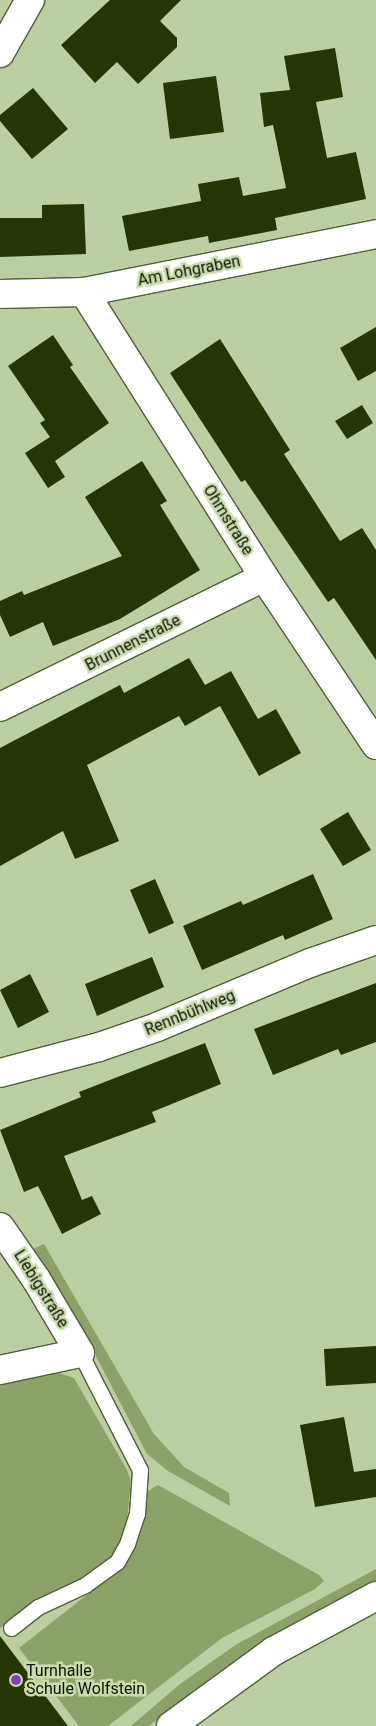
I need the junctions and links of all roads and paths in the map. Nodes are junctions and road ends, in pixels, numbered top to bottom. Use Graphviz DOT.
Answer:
graph roads {
  1 [pos="30,0"];
  2 [pos="0,53"];
  3 [pos="376,234"];
  4 [pos="84,292"];
  5 [pos="0,294"];
  6 [pos="264,577"];
  7 [pos="0,707"];
  8 [pos="376,745"];
  9 [pos="376,940"];
  10 [pos="0,1073"];
  11 [pos="0,1227"];
  12 [pos="80,1353"];
  13 [pos="0,1370"];
  14 [pos="376,1596"];
  15 [pos="11,1628"];
  16 [pos="171,1726"];
  1 -- 2 [label="street"];
  3 -- 4 [label="street, Am Lohgraben"];
  4 -- 5 [label="street, Am Lohgraben"];
  4 -- 6 [label="street, Ohmstraße"];
  6 -- 7 [label="street, Brunnenstraße"];
  6 -- 8 [label="street, Ohmstraße"];
  9 -- 10 [label="street, Rennbühlweg"];
  11 -- 12 [label="street, Liebigstraße"];
  12 -- 13 [label="street"];
  12 -- 15 [label="lane"];
  14 -- 16 [label="street"];
}
